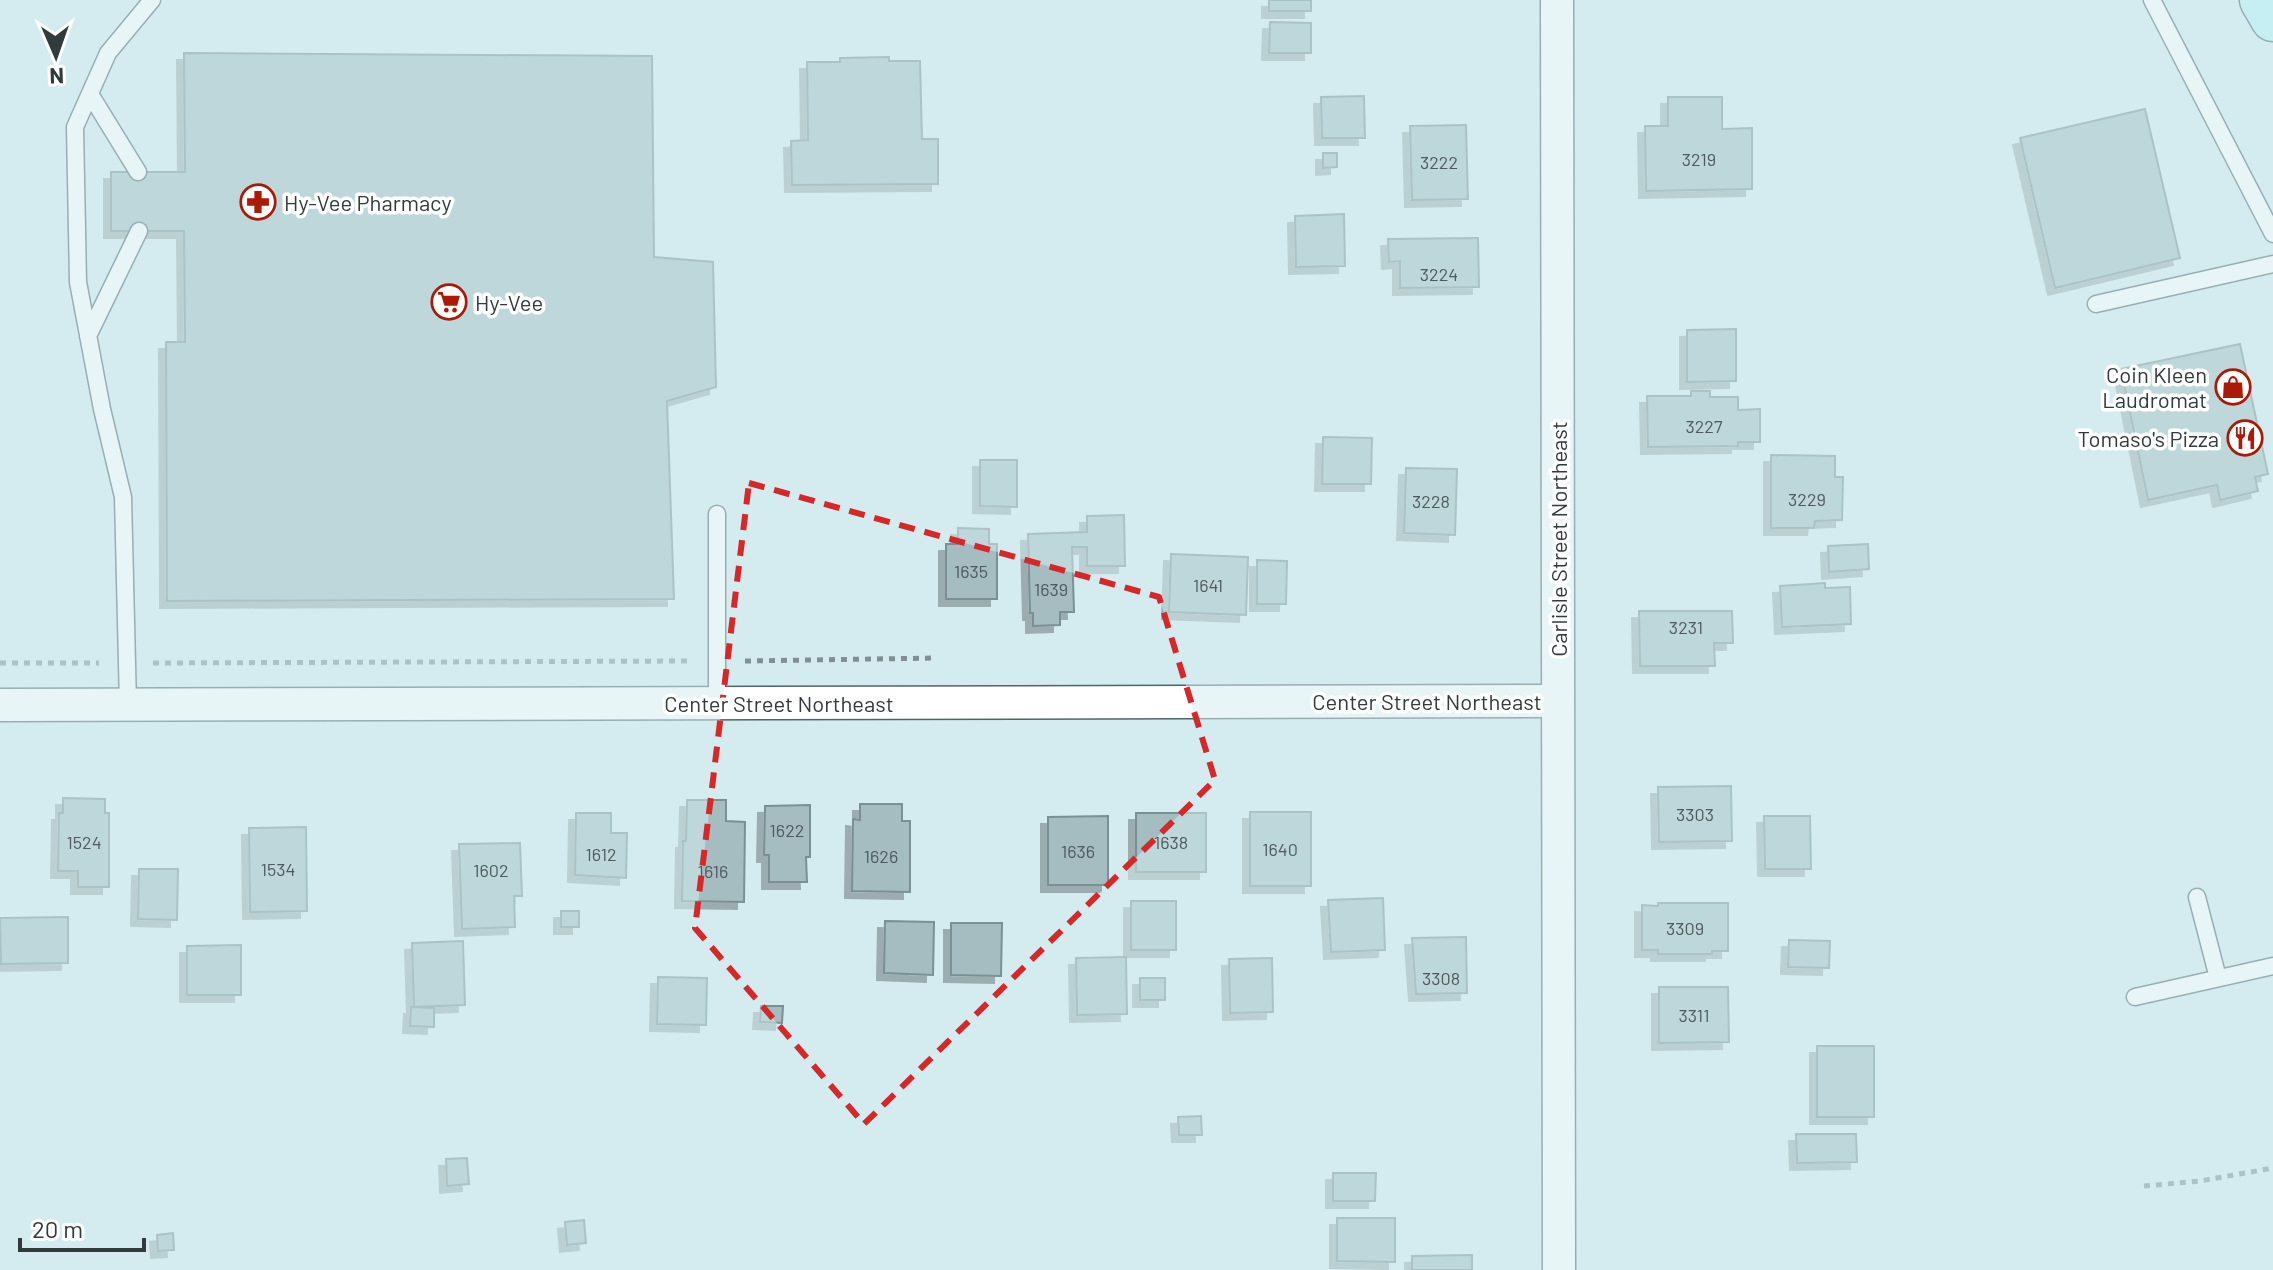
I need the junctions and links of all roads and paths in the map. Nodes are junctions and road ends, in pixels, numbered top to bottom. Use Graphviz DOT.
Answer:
graph roads {
  1 [pos="152,0"];
  2 [pos="1557,0"];
  3 [pos="2152,0"];
  4 [pos="2262,0"];
  5 [pos="2273,19"];
  6 [pos="90,94"];
  7 [pos="138,172"];
  8 [pos="139,231"];
  9 [pos="2273,234"];
  10 [pos="2273,264"];
  11 [pos="2096,304"];
  12 [pos="88,336"];
  13 [pos="717,514"];
  14 [pos="937,658"];
  15 [pos="717,661"];
  16 [pos="0,663"];
  17 [pos="127,663"];
  18 [pos="1558,701"];
  19 [pos="717,703"];
  20 [pos="0,705"];
  21 [pos="128,705"];
  22 [pos="2197,897"];
  23 [pos="2273,966"];
  24 [pos="2218,978"];
  25 [pos="2135,997"];
  26 [pos="2273,1168"];
  27 [pos="2144,1186"];
  28 [pos="1559,1270"];
  1 -- 6 [label="lane"];
  2 -- 18 [label="street, Carlisle Street Northeast"];
  3 -- 9 [label="lane"];
  4 -- 5 [label="main road"];
  6 -- 7 [label="lane"];
  6 -- 12 [label="lane"];
  8 -- 12 [label="lane"];
  10 -- 11 [label="lane"];
  12 -- 17 [label="lane"];
  13 -- 15 [label="lane"];
  14 -- 15 [label="path"];
  15 -- 17 [label="path"];
  15 -- 19 [label="lane"];
  16 -- 17 [label="path"];
  17 -- 21 [label="lane"];
  18 -- 19 [label="street, Center Street Northeast"];
  18 -- 28 [label="street, Carlisle Street Northeast"];
  19 -- 21 [label="street, Center Street Northeast"];
  20 -- 21 [label="street, Center Street Northeast"];
  22 -- 24 [label="lane"];
  23 -- 24 [label="lane"];
  24 -- 25 [label="lane"];
  26 -- 27 [label="path"];
}
